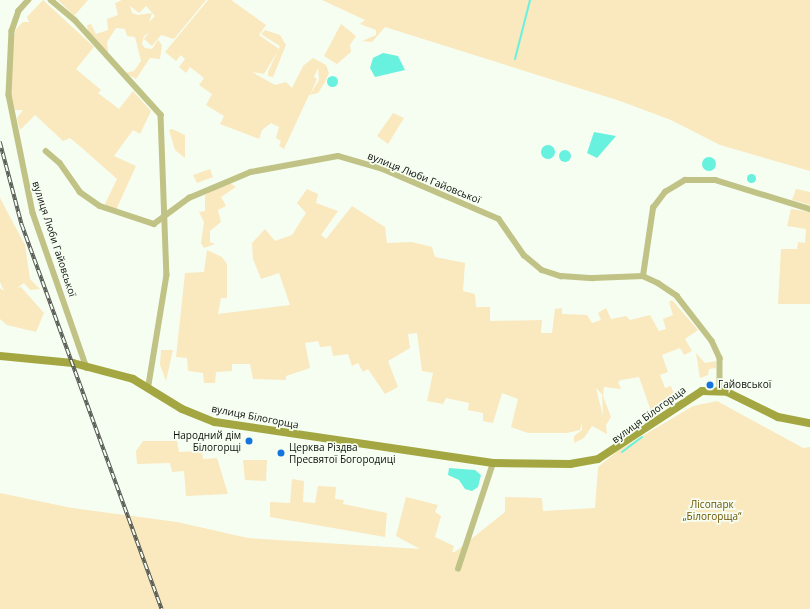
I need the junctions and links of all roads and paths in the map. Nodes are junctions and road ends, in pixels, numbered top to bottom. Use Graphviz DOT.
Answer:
graph roads {
  1 [pos="28,0"];
  2 [pos="51,0"];
  3 [pos="46,150"];
  4 [pos="810,209"];
  5 [pos="163,220"];
  6 [pos="643,276"];
  7 [pos="0,356"];
  8 [pos="87,368"];
  9 [pos="149,385"];
  10 [pos="720,390"];
  11 [pos="810,423"];
  12 [pos="493,463"];
  13 [pos="458,569"];
  1 -- 8 [label="street, вулиця Люби Гайовської"];
  2 -- 5 [label="street"];
  3 -- 5 [label="street"];
  4 -- 6 [label="street"];
  5 -- 6 [label="street, вулиця Люби Гайовської"];
  5 -- 9 [label="street"];
  6 -- 10 [label="street"];
  7 -- 8 [label="street, вулиця Білогорща"];
  8 -- 9 [label="street, вулиця Білогорща"];
  9 -- 12 [label="street, вулиця Білогорща"];
  10 -- 11 [label="street"];
  10 -- 12 [label="street, вулиця Білогорща"];
  12 -- 13 [label="street"];
}
